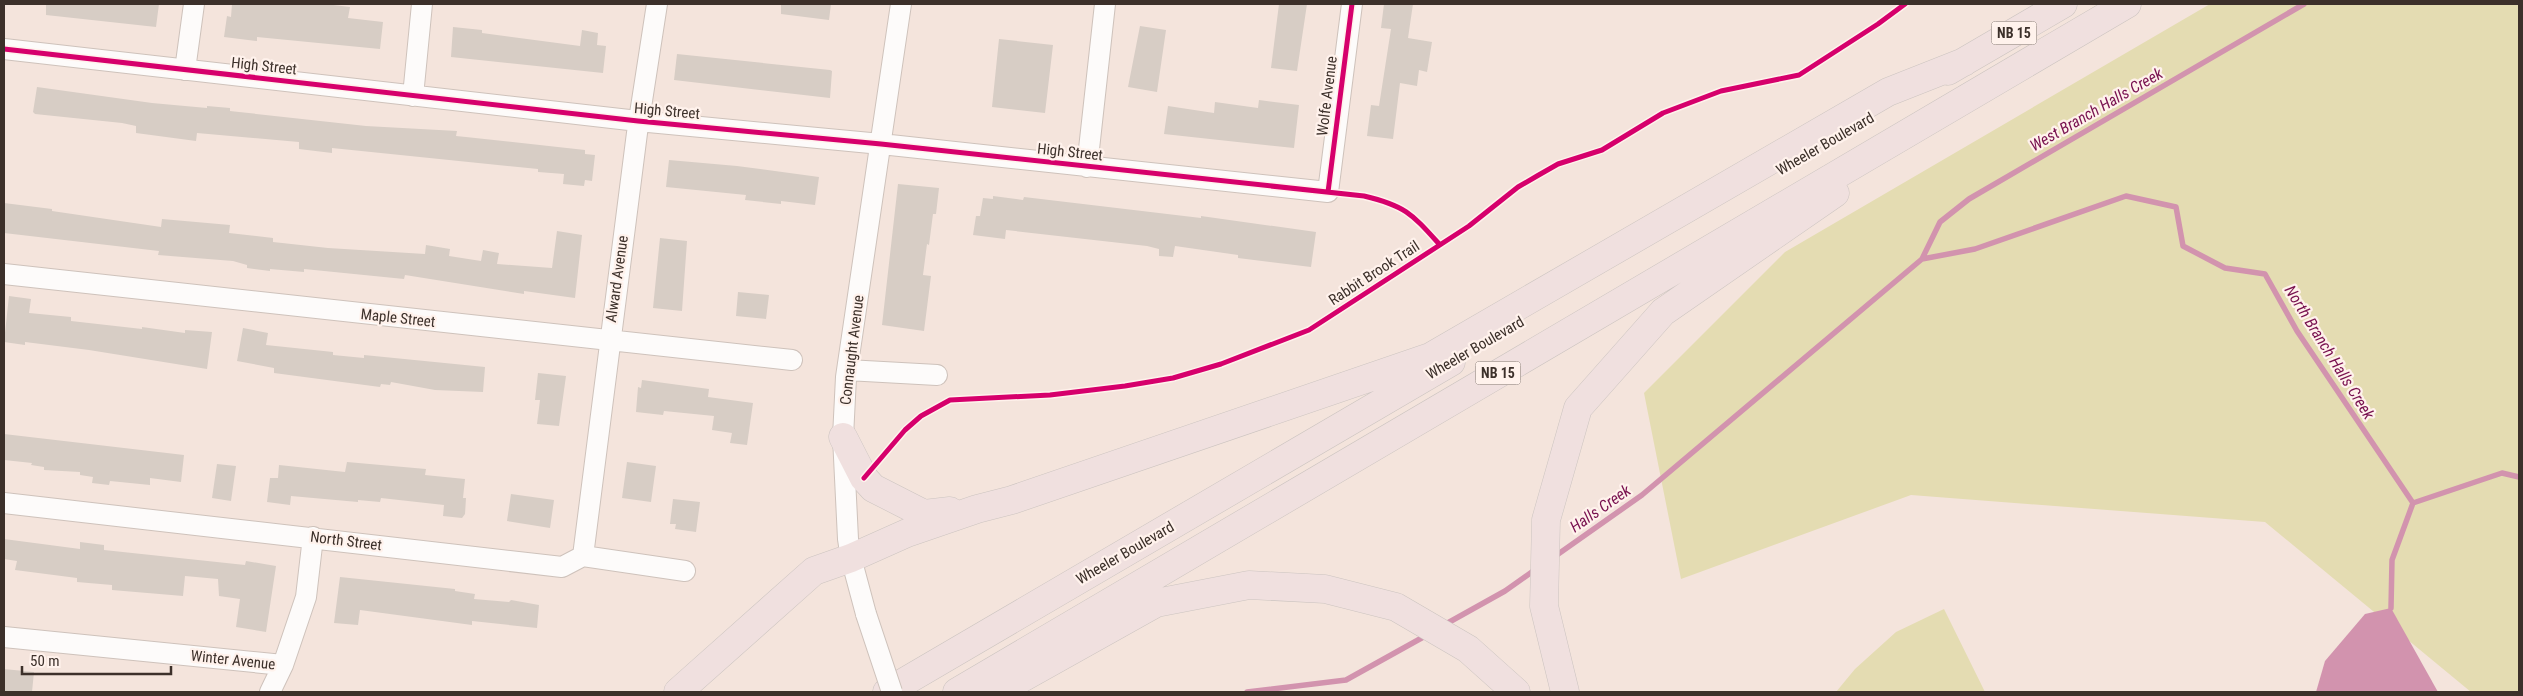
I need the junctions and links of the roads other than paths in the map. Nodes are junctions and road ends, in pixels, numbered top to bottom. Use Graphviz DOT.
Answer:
graph roads {
  1 [pos="194,4"];
  2 [pos="422,4"];
  3 [pos="657,4"];
  4 [pos="901,4"];
  5 [pos="1105,4"];
  6 [pos="1352,4"];
  7 [pos="2063,4"];
  8 [pos="2128,4"];
  9 [pos="4,50"];
  10 [pos="2039,54"];
  11 [pos="1964,62"];
  12 [pos="185,70"];
  13 [pos="413,96"];
  14 [pos="638,121"];
  15 [pos="881,144"];
  16 [pos="1087,167"];
  17 [pos="1328,192"];
  18 [pos="4,274"];
  19 [pos="609,341"];
  20 [pos="792,360"];
  21 [pos="847,370"];
  22 [pos="936,375"];
  23 [pos="843,436"];
  24 [pos="4,503"];
  25 [pos="977,509"];
  26 [pos="313,537"];
  27 [pos="583,556"];
  28 [pos="851,558"];
  29 [pos="685,571"];
  30 [pos="4,637"];
  31 [pos="284,665"];
  32 [pos="270,692"];
  33 [pos="678,692"];
  34 [pos="887,692"];
  35 [pos="892,692"];
  36 [pos="956,692"];
  37 [pos="997,692"];
  38 [pos="1516,692"];
  39 [pos="1565,692"];
  1 -- 12 [label="street"];
  2 -- 13 [label="street"];
  3 -- 14 [label="street, Alward Avenue"];
  4 -- 15 [label="street, Connaught Avenue"];
  5 -- 16 [label="street"];
  6 -- 17 [label="street, Wolfe Avenue"];
  7 -- 11 [label="highway, Wheeler Boulevard / NB 15"];
  8 -- 10 [label="highway, Wheeler Boulevard / NB 15"];
  9 -- 12 [label="street, High Street"];
  10 -- 36 [label="highway, Wheeler Boulevard / NB 15"];
  10 -- 39 [label="highway"];
  11 -- 25 [label="highway"];
  11 -- 34 [label="highway, Wheeler Boulevard / NB 15"];
  12 -- 13 [label="street, High Street"];
  13 -- 14 [label="street, High Street"];
  14 -- 15 [label="street, High Street"];
  14 -- 19 [label="street, Alward Avenue"];
  15 -- 16 [label="street, High Street"];
  15 -- 21 [label="street, Connaught Avenue"];
  16 -- 17 [label="street, High Street"];
  18 -- 19 [label="street, Maple Street"];
  19 -- 20 [label="street, Maple Street"];
  19 -- 27 [label="street, Alward Avenue"];
  21 -- 22 [label="street"];
  21 -- 23 [label="street, Connaught Avenue"];
  23 -- 25 [label="highway"];
  23 -- 28 [label="street, Connaught Avenue"];
  24 -- 26 [label="street, North Street"];
  25 -- 28 [label="highway"];
  26 -- 27 [label="street, North Street"];
  26 -- 31 [label="street"];
  27 -- 29 [label="street"];
  28 -- 33 [label="highway"];
  28 -- 35 [label="street, Connaught Avenue, bridge"];
  30 -- 31 [label="street, Winter Avenue"];
  31 -- 32 [label="street"];
  37 -- 38 [label="highway"];
}
